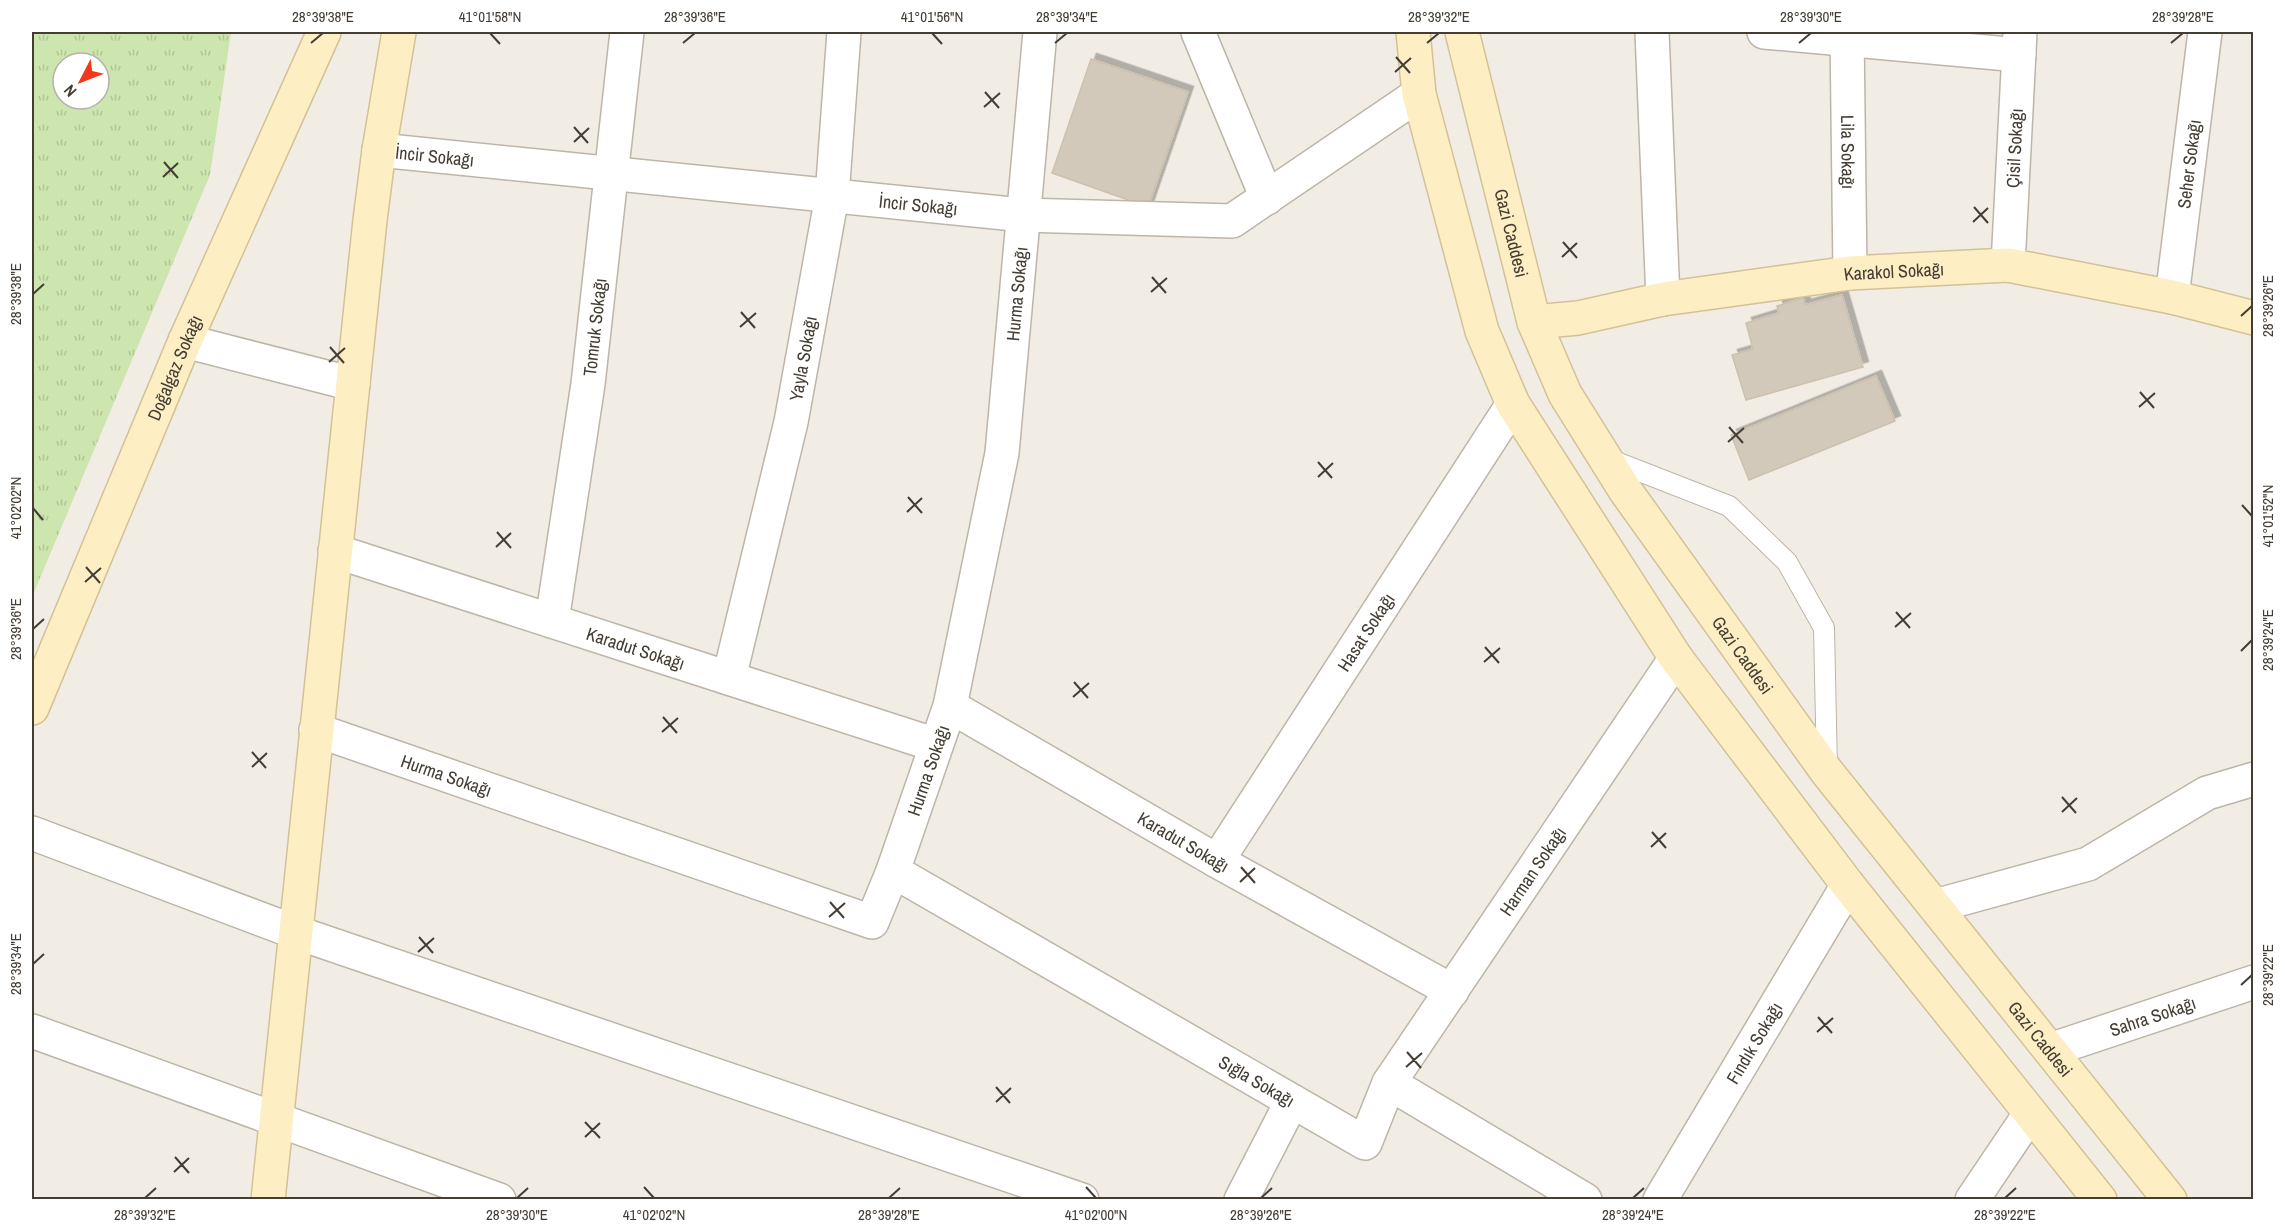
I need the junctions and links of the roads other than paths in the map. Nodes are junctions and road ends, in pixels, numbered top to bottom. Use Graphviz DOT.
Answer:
graph roads {
  1 [pos="324,32"];
  2 [pos="399,32"];
  3 [pos="627,32"];
  4 [pos="844,32"];
  5 [pos="1040,32"];
  6 [pos="1198,32"];
  7 [pos="1413,32"];
  8 [pos="1462,32"];
  9 [pos="1652,32"];
  10 [pos="1764,32"];
  11 [pos="2205,32"];
  12 [pos="1847,36"];
  13 [pos="2019,43"];
  14 [pos="1419,94"];
  15 [pos="379,150"];
  16 [pos="610,174"];
  17 [pos="832,196"];
  18 [pos="1267,198"];
  19 [pos="1023,215"];
  20 [pos="2008,265"];
  21 [pos="1850,273"];
  22 [pos="2172,297"];
  23 [pos="1663,298"];
  24 [pos="2253,318"];
  25 [pos="1534,322"];
  26 [pos="185,341"];
  27 [pos="353,384"];
  28 [pos="1513,404"];
  29 [pos="1606,458"];
  30 [pos="335,551"];
  31 [pos="552,621"];
  32 [pos="1676,658"];
  33 [pos="729,678"];
  34 [pos="950,706"];
  35 [pos="32,708"];
  36 [pos="316,730"];
  37 [pos="936,745"];
  38 [pos="1827,772"];
  39 [pos="2253,779"];
  40 [pos="32,833"];
  41 [pos="1217,861"];
  42 [pos="893,871"];
  43 [pos="1848,885"];
  44 [pos="1935,906"];
  45 [pos="295,932"];
  46 [pos="2253,982"];
  47 [pos="1452,991"];
  48 [pos="32,1031"];
  49 [pos="2050,1050"];
  50 [pos="1389,1083"];
  51 [pos="1292,1101"];
  52 [pos="2030,1114"];
  53 [pos="276,1120"];
  54 [pos="267,1200"];
  55 [pos="499,1200"];
  56 [pos="1082,1200"];
  57 [pos="1241,1200"];
  58 [pos="1585,1200"];
  59 [pos="1660,1200"];
  60 [pos="1972,1200"];
  61 [pos="2100,1200"];
  62 [pos="2170,1200"];
  1 -- 26 [label="main road, Doğalgaz Sokağı"];
  2 -- 15 [label="main road"];
  3 -- 16 [label="street, Tomruk Sokağı"];
  4 -- 17 [label="street, Yayla Sokağı"];
  5 -- 19 [label="street, Hurma Sokağı"];
  6 -- 18 [label="street"];
  7 -- 14 [label="main road"];
  8 -- 25 [label="main road, Gazi Caddesi"];
  9 -- 23 [label="street"];
  10 -- 12 [label="street"];
  11 -- 22 [label="street, Seher Sokağı"];
  12 -- 13 [label="street"];
  12 -- 21 [label="street, Lila Sokağı"];
  13 -- 20 [label="street, Çisil Sokağı"];
  14 -- 18 [label="street, İncir Sokağı"];
  14 -- 28 [label="main road"];
  15 -- 16 [label="street, İncir Sokağı"];
  15 -- 27 [label="main road"];
  16 -- 17 [label="street, İncir Sokağı"];
  16 -- 31 [label="street, Tomruk Sokağı"];
  17 -- 19 [label="street, İncir Sokağı"];
  17 -- 33 [label="street, Yayla Sokağı"];
  18 -- 19 [label="street, İncir Sokağı"];
  19 -- 34 [label="street, Hurma Sokağı"];
  20 -- 21 [label="main road, Karakol Sokağı"];
  20 -- 22 [label="main road, Karakol Sokağı"];
  21 -- 23 [label="main road, Karakol Sokağı"];
  22 -- 24 [label="main road, Karakol Sokağı"];
  23 -- 25 [label="main road, Karakol Sokağı"];
  25 -- 29 [label="main road, Gazi Caddesi"];
  26 -- 27 [label="street"];
  26 -- 35 [label="main road, Doğalgaz Sokağı"];
  27 -- 30 [label="main road"];
  28 -- 32 [label="main road"];
  28 -- 41 [label="street, Hasat Sokağı"];
  29 -- 38 [label="main road, Gazi Caddesi"];
  29 -- 38 [label="lane"];
  30 -- 31 [label="street, Karadut Sokağı"];
  30 -- 36 [label="main road"];
  31 -- 33 [label="street, Karadut Sokağı"];
  32 -- 43 [label="main road"];
  32 -- 47 [label="street, Harman Sokağı"];
  33 -- 37 [label="street, Karadut Sokağı"];
  34 -- 37 [label="street, Hurma Sokağı"];
  34 -- 41 [label="street, Karadut Sokağı"];
  36 -- 42 [label="street, Hurma Sokağı"];
  36 -- 45 [label="main road"];
  37 -- 42 [label="street, Hurma Sokağı"];
  38 -- 44 [label="main road, Gazi Caddesi"];
  39 -- 44 [label="street"];
  40 -- 45 [label="street"];
  41 -- 47 [label="street, Karadut Sokağı"];
  42 -- 51 [label="street, Sığla Sokağı"];
  43 -- 52 [label="main road"];
  43 -- 59 [label="street, Fındık Sokağı"];
  44 -- 49 [label="main road, Gazi Caddesi"];
  45 -- 53 [label="main road"];
  45 -- 56 [label="street"];
  46 -- 49 [label="street, Sahra Sokağı"];
  47 -- 50 [label="street, Harman Sokağı"];
  48 -- 53 [label="street"];
  49 -- 62 [label="main road, Gazi Caddesi"];
  50 -- 51 [label="street, Sığla Sokağı"];
  50 -- 58 [label="street"];
  51 -- 57 [label="street"];
  52 -- 60 [label="street"];
  52 -- 61 [label="main road"];
  53 -- 54 [label="main road"];
  53 -- 55 [label="street"];
}
